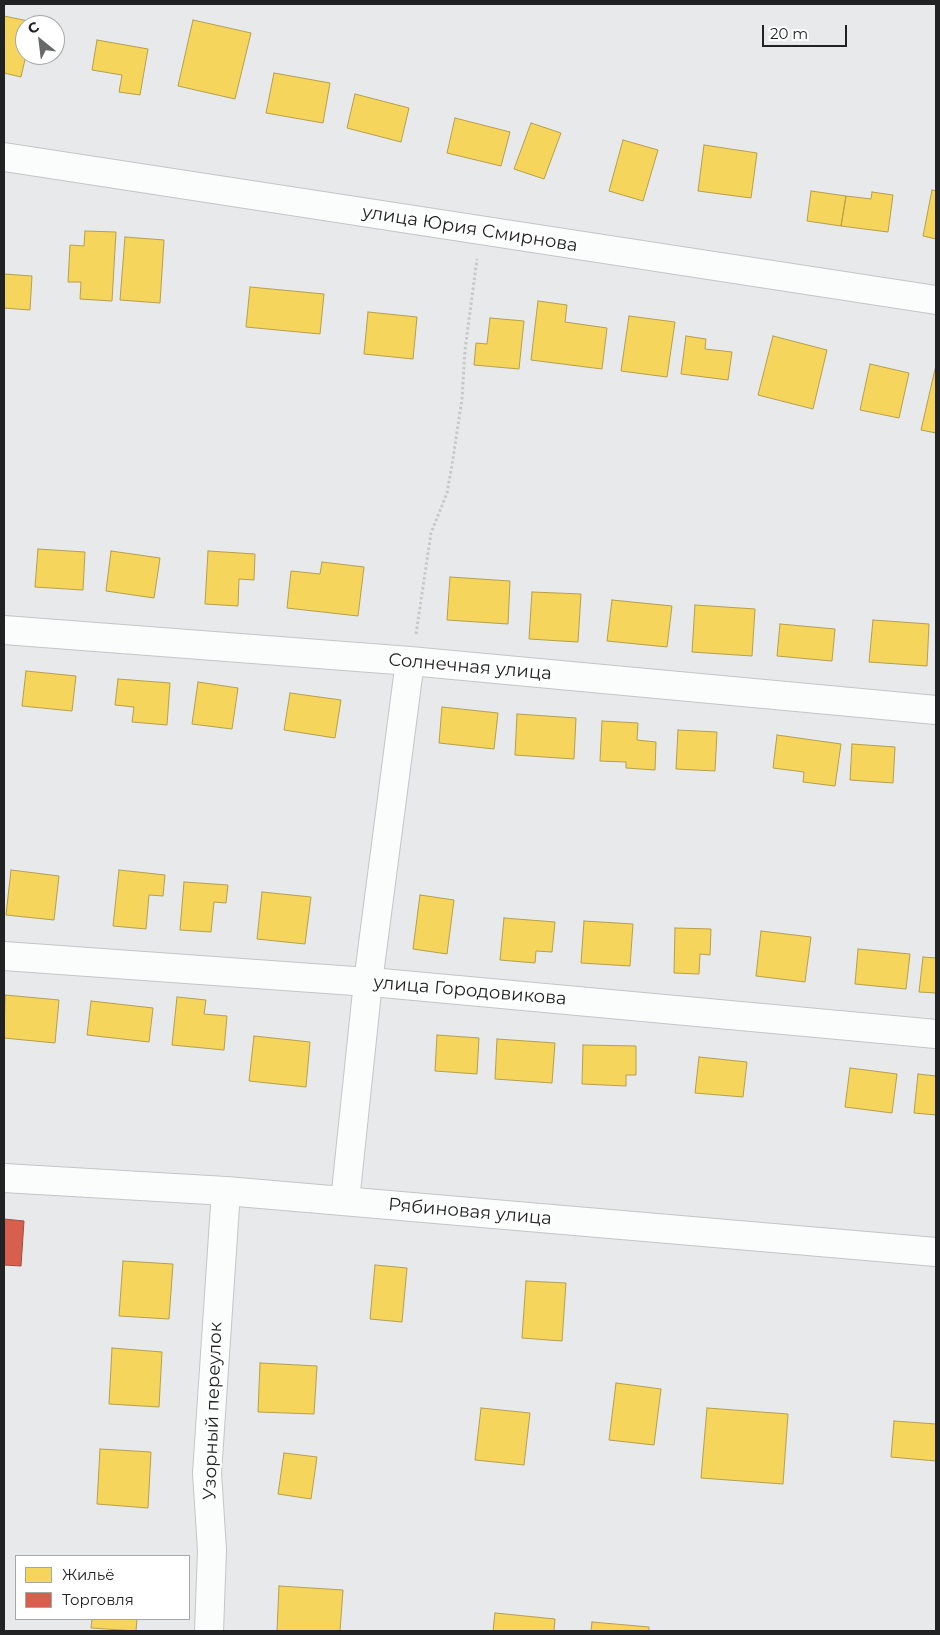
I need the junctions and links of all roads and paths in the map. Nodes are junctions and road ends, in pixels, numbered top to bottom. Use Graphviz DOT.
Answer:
graph roads {
  1 [pos="4,157"];
  2 [pos="479,230"];
  3 [pos="936,300"];
  4 [pos="4,630"];
  5 [pos="410,661"];
  6 [pos="936,710"];
  7 [pos="4,956"];
  8 [pos="368,982"];
  9 [pos="936,1034"];
  10 [pos="4,1178"];
  11 [pos="226,1191"];
  12 [pos="345,1201"];
  13 [pos="936,1252"];
  14 [pos="209,1631"];
  1 -- 2 [label="street, улица Юрия Смирнова"];
  2 -- 3 [label="street, улица Юрия Смирнова"];
  2 -- 5 [label="path"];
  4 -- 5 [label="street, Солнечная улица"];
  5 -- 6 [label="street, Солнечная улица"];
  5 -- 8 [label="street"];
  7 -- 8 [label="street, улица Городовикова"];
  8 -- 9 [label="street, улица Городовикова"];
  8 -- 12 [label="street"];
  10 -- 11 [label="street, Рябиновая улица"];
  11 -- 12 [label="street, Рябиновая улица"];
  11 -- 14 [label="street, Узорный переулок"];
  12 -- 13 [label="street, Рябиновая улица"];
}
